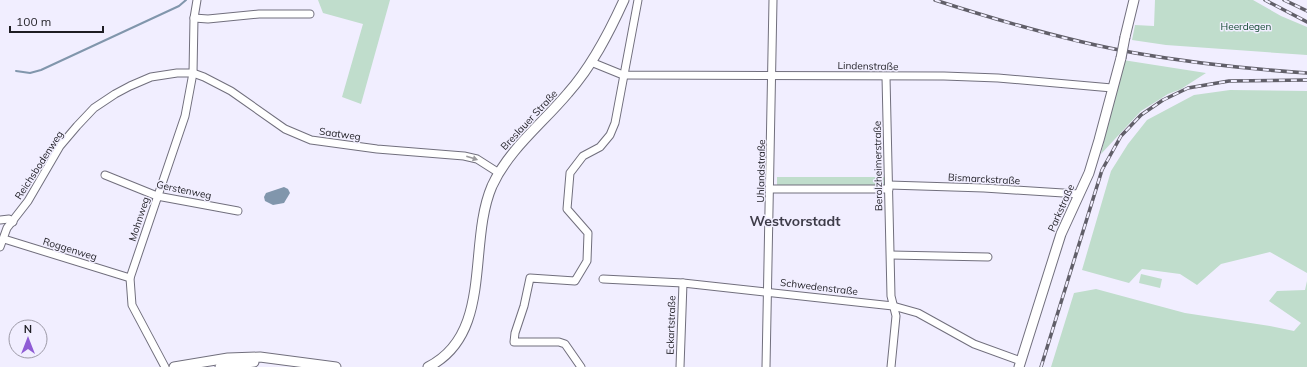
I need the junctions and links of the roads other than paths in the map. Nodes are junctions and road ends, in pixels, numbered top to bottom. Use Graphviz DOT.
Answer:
graph roads {
  1 [pos="197,0"];
  2 [pos="624,0"];
  3 [pos="638,0"];
  4 [pos="773,0"];
  5 [pos="1134,0"];
  6 [pos="310,14"];
  7 [pos="194,18"];
  8 [pos="591,62"];
  9 [pos="193,73"];
  10 [pos="623,75"];
  11 [pos="773,75"];
  12 [pos="886,77"];
  13 [pos="1112,88"];
  14 [pos="499,173"];
  15 [pos="105,175"];
  16 [pos="889,187"];
  17 [pos="771,189"];
  18 [pos="1079,194"];
  19 [pos="157,196"];
  20 [pos="238,211"];
  21 [pos="0,220"];
  22 [pos="13,222"];
  23 [pos="4,239"];
  24 [pos="0,247"];
  25 [pos="891,255"];
  26 [pos="988,257"];
  27 [pos="130,278"];
  28 [pos="603,279"];
  29 [pos="683,283"];
  30 [pos="768,291"];
  31 [pos="893,306"];
  32 [pos="294,361"];
  33 [pos="1020,364"];
  34 [pos="431,366"];
  35 [pos="165,367"];
  36 [pos="174,367"];
  37 [pos="220,367"];
  38 [pos="336,367"];
  39 [pos="581,367"];
  40 [pos="680,367"];
  41 [pos="766,367"];
  42 [pos="891,367"];
  1 -- 7 [label="street"];
  2 -- 8 [label="main road, Breslauer Straße"];
  3 -- 10 [label="street"];
  4 -- 11 [label="street, Uhlandstraße"];
  5 -- 13 [label="main road, Parkstraße, bridge"];
  6 -- 7 [label="street"];
  7 -- 9 [label="street"];
  8 -- 10 [label="street, Lindenstraße"];
  8 -- 14 [label="main road, Breslauer Straße"];
  9 -- 14 [label="street, Saatweg, one-way"];
  9 -- 19 [label="street, Mohnweg"];
  9 -- 22 [label="street, Reichsbodenweg"];
  10 -- 11 [label="street, Lindenstraße"];
  10 -- 39 [label="street"];
  11 -- 12 [label="street, Lindenstraße"];
  11 -- 17 [label="street, Uhlandstraße"];
  12 -- 13 [label="street, Lindenstraße"];
  12 -- 16 [label="street, Berolzheimerstraße"];
  13 -- 18 [label="main road, Parkstraße"];
  14 -- 34 [label="main road, Breslauer Straße"];
  15 -- 19 [label="street, Gerstenweg"];
  16 -- 17 [label="street, Bismarckstraße"];
  16 -- 18 [label="street, Bismarckstraße"];
  16 -- 25 [label="street, Berolzheimerstraße"];
  17 -- 30 [label="street, Uhlandstraße"];
  18 -- 33 [label="main road, Parkstraße"];
  19 -- 20 [label="street, Gerstenweg"];
  19 -- 27 [label="street, Mohnweg"];
  21 -- 22 [label="street"];
  22 -- 23 [label="street, Reichsbodenweg"];
  23 -- 24 [label="street, Reichsbodenweg"];
  23 -- 27 [label="street, Roggenweg"];
  25 -- 26 [label="street"];
  25 -- 31 [label="street, Berolzheimerstraße"];
  27 -- 35 [label="street, Mohnweg"];
  28 -- 29 [label="street, Schwedenstraße"];
  29 -- 30 [label="street, Schwedenstraße"];
  29 -- 40 [label="street, Eckartstraße"];
  30 -- 31 [label="street, Schwedenstraße"];
  30 -- 41 [label="street, Uhlandstraße"];
  31 -- 33 [label="street, Schwedenstraße"];
  31 -- 42 [label="street, Berolzheimerstraße"];
  32 -- 36 [label="main road"];
  32 -- 37 [label="main road"];
  32 -- 38 [label="main road"];
}
